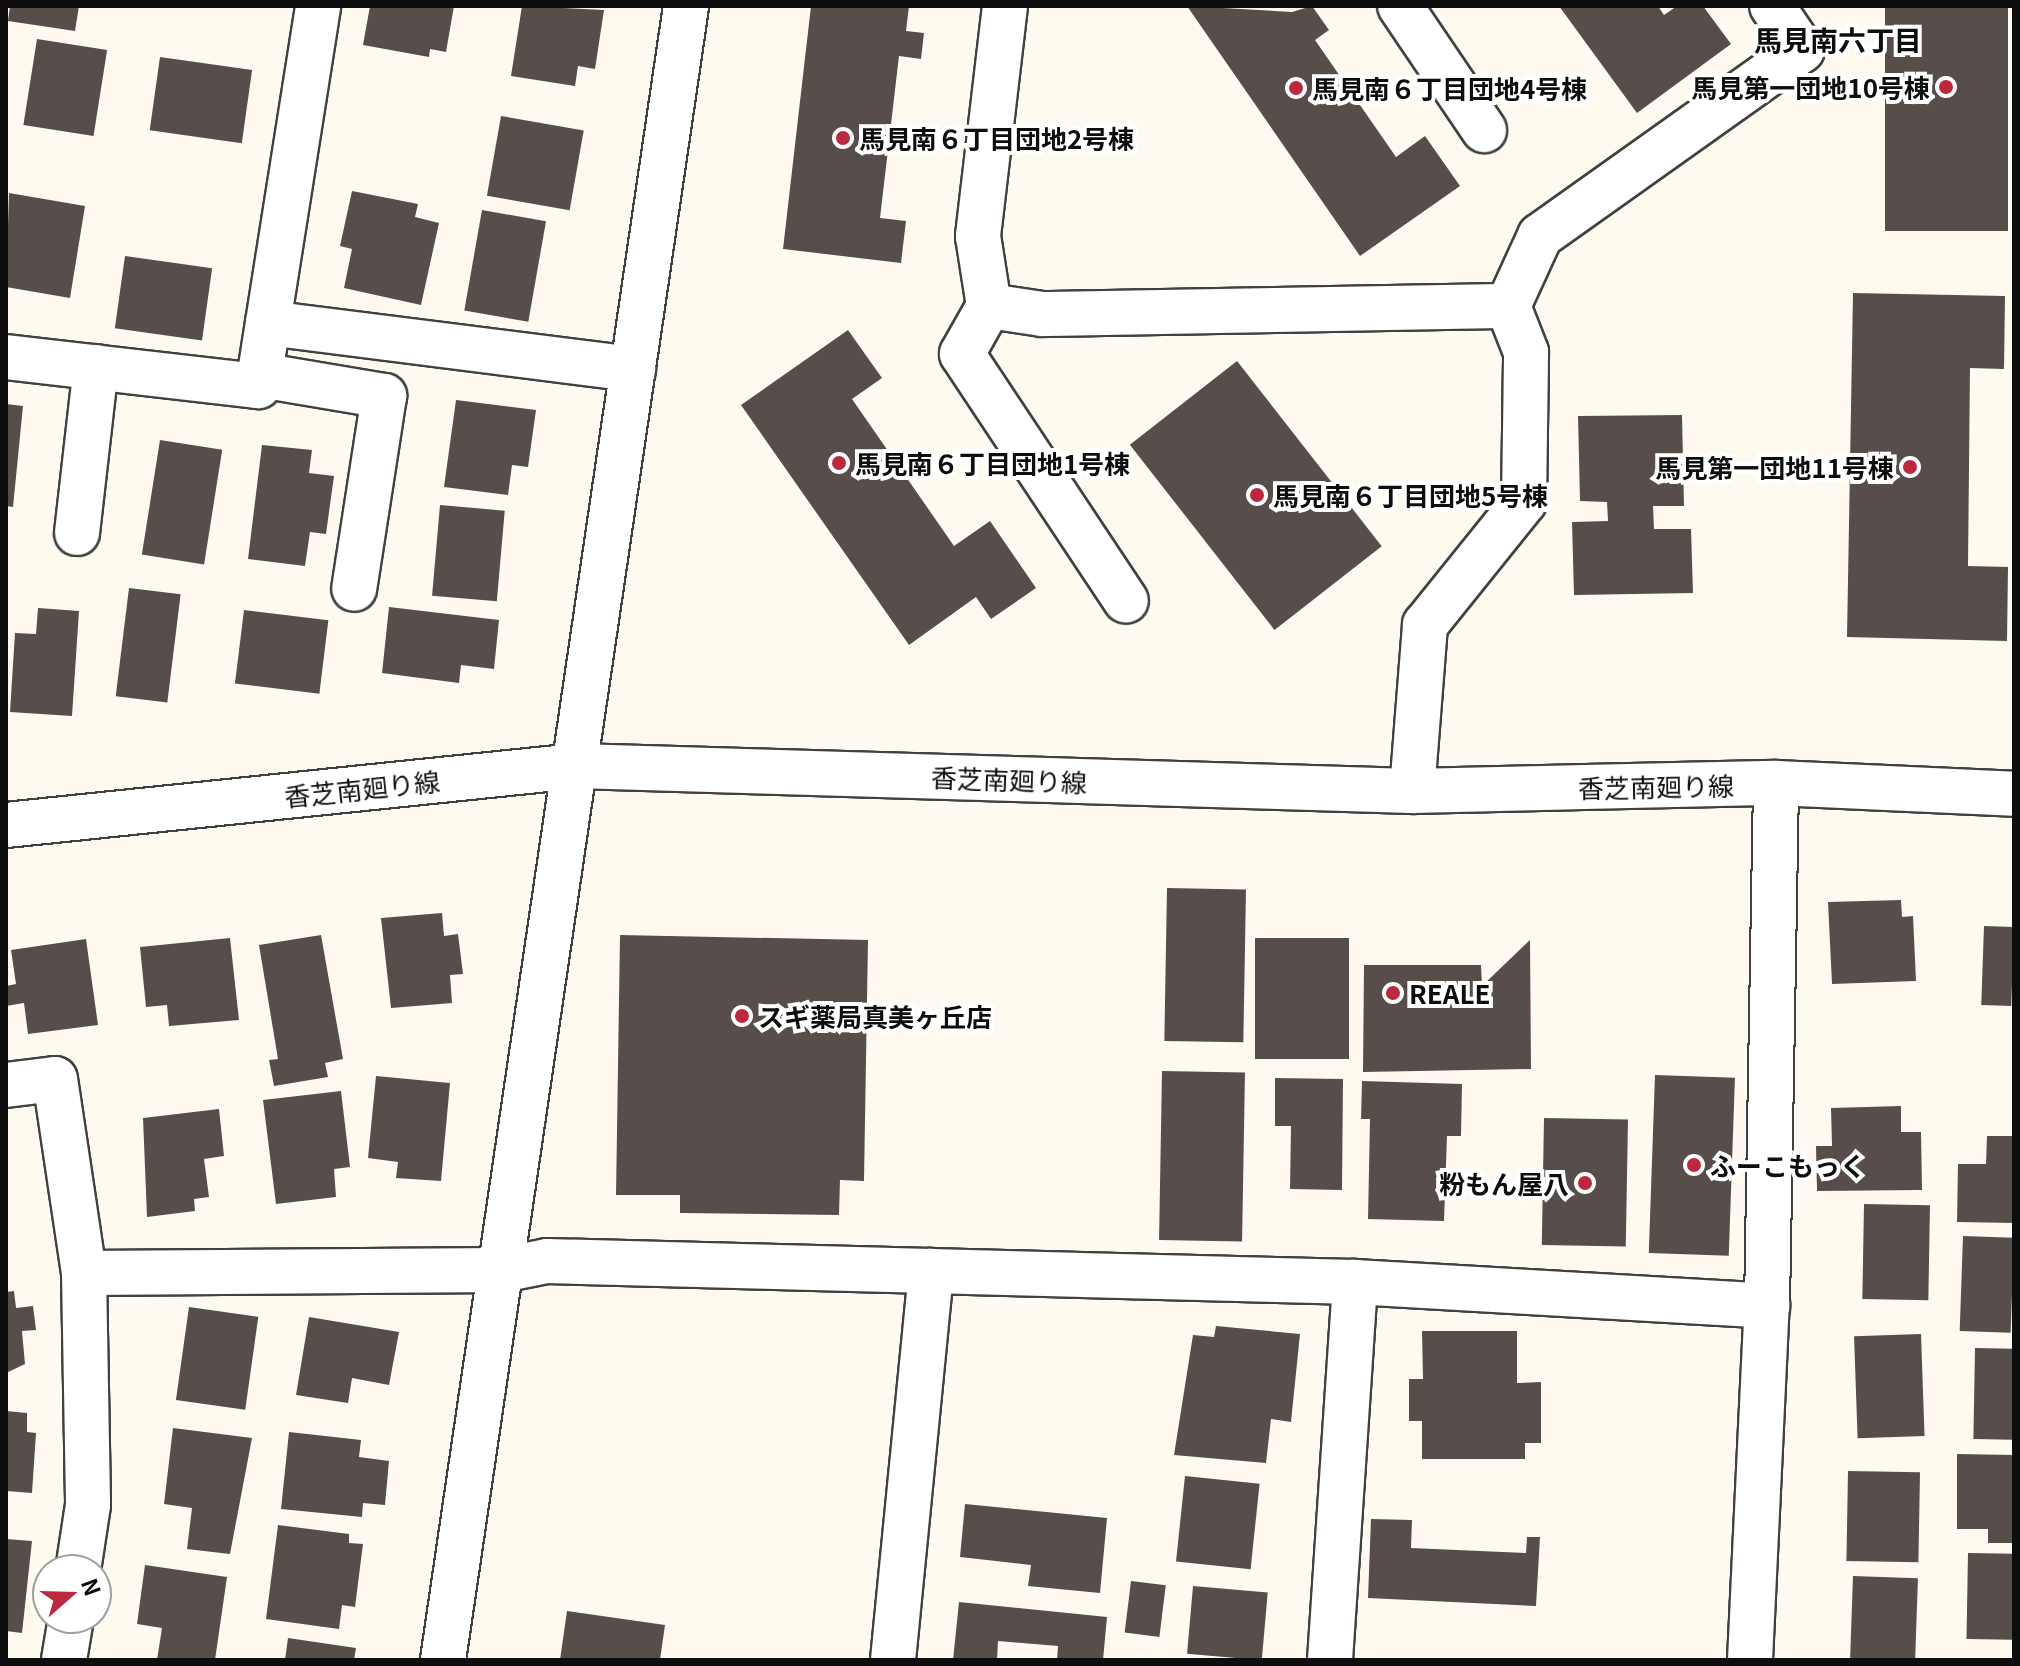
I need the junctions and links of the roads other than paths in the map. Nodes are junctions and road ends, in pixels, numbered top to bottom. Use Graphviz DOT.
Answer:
graph roads {
  1 [pos="318,6"];
  2 [pos="686,6"];
  3 [pos="1005,6"];
  4 [pos="1400,6"];
  5 [pos="1772,6"];
  6 [pos="1484,130"];
  7 [pos="989,306"];
  8 [pos="1508,306"];
  9 [pos="268,323"];
  10 [pos="6,357"];
  11 [pos="96,367"];
  12 [pos="633,369"];
  13 [pos="260,375"];
  14 [pos="77,533"];
  15 [pos="354,589"];
  16 [pos="1126,601"];
  17 [pos="576,766"];
  18 [pos="1776,783"];
  19 [pos="1412,791"];
  20 [pos="2014,794"];
  21 [pos="6,825"];
  22 [pos="6,1085"];
  23 [pos="502,1270"];
  24 [pos="931,1271"];
  25 [pos="84,1273"];
  26 [pos="1355,1282"];
  27 [pos="1767,1306"];
  28 [pos="80,1554"];
  29 [pos="68,1634"];
  30 [pos="64,1660"];
  31 [pos="443,1660"];
  32 [pos="893,1660"];
  33 [pos="1330,1660"];
  34 [pos="1750,1660"];
  1 -- 9 [label="street"];
  2 -- 12 [label="street"];
  3 -- 7 [label="street"];
  4 -- 6 [label="street"];
  5 -- 8 [label="street"];
  7 -- 8 [label="street"];
  7 -- 16 [label="street"];
  8 -- 19 [label="street"];
  9 -- 12 [label="street"];
  9 -- 13 [label="street"];
  10 -- 11 [label="street"];
  11 -- 13 [label="street"];
  11 -- 14 [label="street"];
  12 -- 17 [label="street"];
  13 -- 15 [label="street"];
  17 -- 19 [label="street, 香芝南廻り線"];
  17 -- 21 [label="street, 香芝南廻り線"];
  17 -- 23 [label="street"];
  18 -- 19 [label="street, 香芝南廻り線"];
  18 -- 20 [label="street, 香芝南廻り線"];
  18 -- 27 [label="street"];
  22 -- 25 [label="street"];
  23 -- 24 [label="street"];
  23 -- 25 [label="street"];
  23 -- 31 [label="street"];
  24 -- 26 [label="street"];
  24 -- 32 [label="street"];
  25 -- 28 [label="street"];
  26 -- 27 [label="street"];
  26 -- 33 [label="street"];
  27 -- 34 [label="street"];
  29 -- 30 [label="street"];
}
